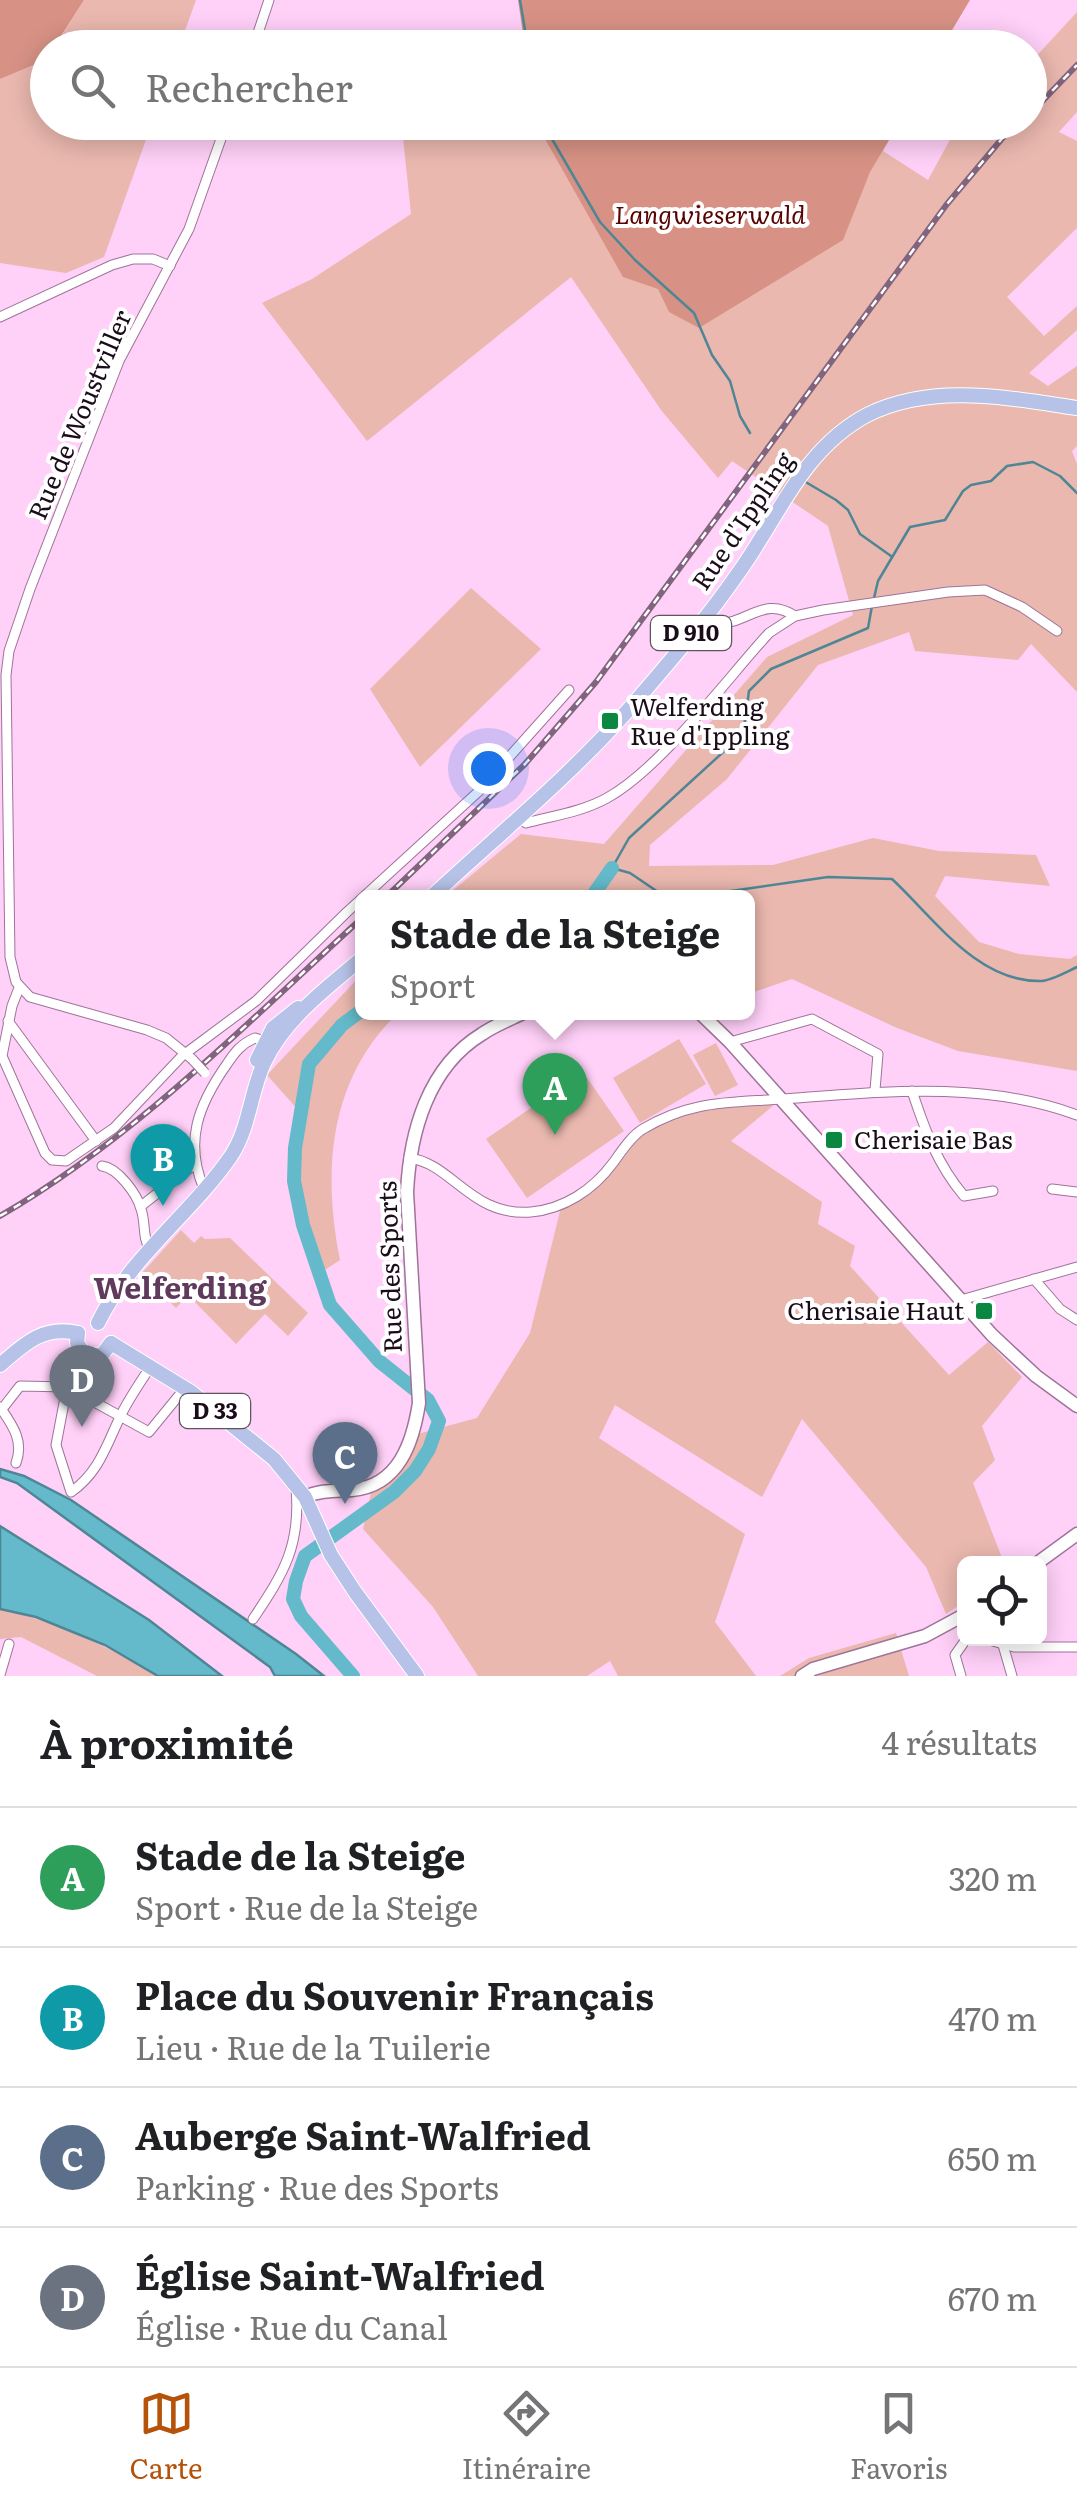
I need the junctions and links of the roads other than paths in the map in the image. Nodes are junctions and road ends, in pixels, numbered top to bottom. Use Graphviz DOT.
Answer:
graph roads {
  1 [pos="269,0"];
  2 [pos="259,30"];
  3 [pos="221,140"];
  4 [pos="170,266"];
  5 [pos="0,317"];
  6 [pos="1077,408"];
  7 [pos="795,616"];
  8 [pos="698,624"];
  9 [pos="1057,632"];
  10 [pos="0,642"];
  11 [pos="8,651"];
  12 [pos="569,690"];
  13 [pos="518,817"];
  14 [pos="371,890"];
  15 [pos="439,890"];
  16 [pos="355,905"];
  17 [pos="5,959"];
  18 [pos="355,964"];
  19 [pos="19,988"];
  20 [pos="509,1020"];
  21 [pos="707,1020"];
  22 [pos="8,1021"];
  23 [pos="730,1042"];
  24 [pos="269,1043"];
  25 [pos="189,1056"];
  26 [pos="2,1063"];
  27 [pos="213,1084"];
  28 [pos="875,1090"];
  29 [pos="912,1092"];
  30 [pos="781,1099"];
  31 [pos="1077,1115"];
  32 [pos="96,1142"];
  33 [pos="410,1158"];
  34 [pos="195,1164"];
  35 [pos="102,1166"];
  36 [pos="1052,1188"];
  37 [pos="204,1189"];
  38 [pos="994,1191"];
  39 [pos="1077,1192"];
  40 [pos="141,1206"];
  41 [pos="150,1250"];
  42 [pos="1077,1267"];
  43 [pos="1034,1279"];
  44 [pos="961,1300"];
  45 [pos="1077,1320"];
  46 [pos="98,1323"];
  47 [pos="78,1332"];
  48 [pos="111,1343"];
  49 [pos="85,1354"];
  50 [pos="0,1364"];
  51 [pos="151,1366"];
  52 [pos="68,1387"];
  53 [pos="184,1388"];
  54 [pos="1077,1406"];
  55 [pos="1,1408"];
  56 [pos="120,1416"];
  57 [pos="16,1463"];
  58 [pos="300,1491"];
  59 [pos="1077,1534"];
  60 [pos="1047,1556"];
  61 [pos="253,1619"];
  62 [pos="957,1623"];
  63 [pos="9,1644"];
  64 [pos="961,1646"];
  65 [pos="1004,1646"];
  66 [pos="1040,1646"];
  67 [pos="1077,1647"];
  68 [pos="0,1675"];
  69 [pos="417,1676"];
  70 [pos="802,1676"];
  71 [pos="961,1676"];
  72 [pos="1012,1676"];
  1 -- 2 [label="street"];
  3 -- 4 [label="street, Rue de Woustviller"];
  4 -- 5 [label="street"];
  4 -- 11 [label="street, Rue de Woustviller"];
  6 -- 8 [label="main road, Rue d'Ippling / D 910"];
  7 -- 8 [label="street"];
  7 -- 9 [label="street"];
  7 -- 13 [label="street"];
  8 -- 13 [label="main road, Rue d'Ippling / D 910"];
  10 -- 11 [label="street"];
  11 -- 17 [label="street, Rue de Woustviller"];
  12 -- 14 [label="street"];
  13 -- 15 [label="main road, Rue d'Ippling / D 910"];
  16 -- 25 [label="street"];
  17 -- 19 [label="street, Rue de Woustviller"];
  18 -- 24 [label="main road"];
  19 -- 22 [label="street"];
  19 -- 25 [label="street"];
  20 -- 33 [label="street, Rue des Sports"];
  21 -- 23 [label="street"];
  22 -- 26 [label="street"];
  22 -- 32 [label="street"];
  23 -- 28 [label="street"];
  23 -- 30 [label="street"];
  24 -- 27 [label="street"];
  24 -- 37 [label="main road"];
  25 -- 27 [label="street, bridge"];
  25 -- 32 [label="street"];
  26 -- 32 [label="street"];
  27 -- 34 [label="street"];
  28 -- 29 [label="street"];
  28 -- 30 [label="street"];
  29 -- 31 [label="street"];
  29 -- 38 [label="street"];
  30 -- 33 [label="street"];
  30 -- 44 [label="street"];
  33 -- 58 [label="street, Rue des Sports"];
  34 -- 37 [label="street"];
  34 -- 40 [label="street"];
  35 -- 40 [label="street"];
  36 -- 39 [label="street"];
  37 -- 41 [label="main road"];
  40 -- 41 [label="street"];
  41 -- 46 [label="main road"];
  42 -- 43 [label="street"];
  43 -- 44 [label="street"];
  43 -- 45 [label="street"];
  44 -- 54 [label="street"];
  46 -- 47 [label="main road"];
  46 -- 48 [label="main road"];
  47 -- 49 [label="main road"];
  47 -- 50 [label="main road"];
  48 -- 49 [label="main road"];
  48 -- 51 [label="main road, D 33"];
  49 -- 52 [label="street"];
  51 -- 53 [label="main road, D 33"];
  51 -- 56 [label="street"];
  52 -- 55 [label="street"];
  52 -- 56 [label="street"];
  52 -- 56 [label="street"];
  53 -- 56 [label="street"];
  53 -- 58 [label="main road, D 33"];
  55 -- 57 [label="street"];
  58 -- 61 [label="street"];
  58 -- 69 [label="main road, D 33"];
  59 -- 60 [label="street"];
  62 -- 70 [label="street"];
  63 -- 68 [label="street"];
  64 -- 71 [label="street"];
  65 -- 72 [label="street"];
  66 -- 67 [label="street"];
}
